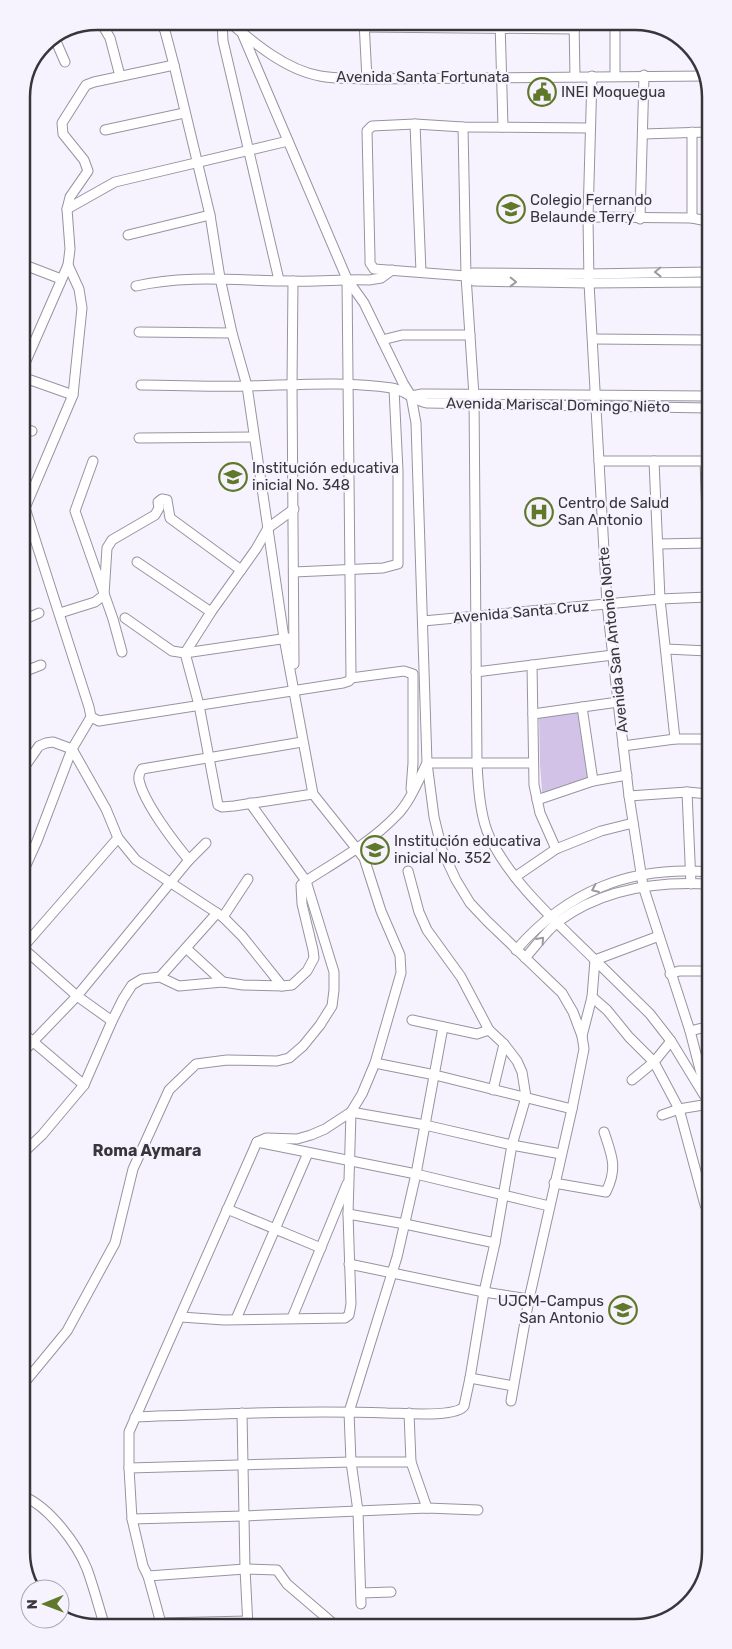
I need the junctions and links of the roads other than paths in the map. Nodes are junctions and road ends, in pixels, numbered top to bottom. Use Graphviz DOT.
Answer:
graph roads {
  1 [pos="105,30"];
  2 [pos="164,30"];
  3 [pos="223,30"];
  4 [pos="238,30"];
  5 [pos="241,30"];
  6 [pos="364,30"];
  7 [pos="500,30"];
  8 [pos="574,30"];
  9 [pos="615,30"];
  10 [pos="57,44"];
  11 [pos="65,62"];
  12 [pos="174,65"];
  13 [pos="120,76"];
  14 [pos="592,76"];
  15 [pos="615,76"];
  16 [pos="644,76"];
  17 [pos="698,76"];
  18 [pos="576,77"];
  19 [pos="502,78"];
  20 [pos="367,79"];
  21 [pos="184,113"];
  22 [pos="415,124"];
  23 [pos="463,127"];
  24 [pos="503,127"];
  25 [pos="590,128"];
  26 [pos="105,130"];
  27 [pos="692,132"];
  28 [pos="702,132"];
  29 [pos="643,134"];
  30 [pos="288,141"];
  31 [pos="250,150"];
  32 [pos="197,163"];
  33 [pos="67,209"];
  34 [pos="210,215"];
  35 [pos="588,217"];
  36 [pos="692,218"];
  37 [pos="640,219"];
  38 [pos="702,219"];
  39 [pos="128,235"];
  40 [pos="68,265"];
  41 [pos="30,267"];
  42 [pos="392,270"];
  43 [pos="421,272"];
  44 [pos="702,272"];
  45 [pos="466,276"];
  46 [pos="220,278"];
  47 [pos="589,278"];
  48 [pos="61,279"];
  49 [pos="347,279"];
  50 [pos="279,280"];
  51 [pos="702,280"];
  52 [pos="293,281"];
  53 [pos="136,286"];
  54 [pos="139,332"];
  55 [pos="232,333"];
  56 [pos="470,335"];
  57 [pos="594,339"];
  58 [pos="382,340"];
  59 [pos="702,340"];
  60 [pos="30,351"];
  61 [pos="30,380"];
  62 [pos="347,384"];
  63 [pos="142,385"];
  64 [pos="292,385"];
  65 [pos="246,386"];
  66 [pos="394,388"];
  67 [pos="73,395"];
  68 [pos="411,396"];
  69 [pos="702,396"];
  70 [pos="474,400"];
  71 [pos="596,400"];
  72 [pos="702,408"];
  73 [pos="254,437"];
  74 [pos="139,438"];
  75 [pos="93,461"];
  76 [pos="654,461"];
  77 [pos="702,461"];
  78 [pos="599,462"];
  79 [pos="30,493"];
  80 [pos="294,509"];
  81 [pos="30,523"];
  82 [pos="268,528"];
  83 [pos="702,543"];
  84 [pos="659,544"];
  85 [pos="137,562"];
  86 [pos="241,570"];
  87 [pos="350,570"];
  88 [pos="294,572"];
  89 [pos="104,595"];
  90 [pos="702,598"];
  91 [pos="660,600"];
  92 [pos="607,604"];
  93 [pos="211,612"];
  94 [pos="38,613"];
  95 [pos="60,613"];
  96 [pos="476,615"];
  97 [pos="30,617"];
  98 [pos="125,618"];
  99 [pos="423,621"];
  100 [pos="289,638"];
  101 [pos="666,649"];
  102 [pos="702,651"];
  103 [pos="122,652"];
  104 [pos="185,652"];
  105 [pos="613,655"];
  106 [pos="41,665"];
  107 [pos="532,665"];
  108 [pos="30,669"];
  109 [pos="476,672"];
  110 [pos="351,678"];
  111 [pos="294,689"];
  112 [pos="618,702"];
  113 [pos="199,705"];
  114 [pos="582,707"];
  115 [pos="533,714"];
  116 [pos="91,717"];
  117 [pos="675,739"];
  118 [pos="702,739"];
  119 [pos="302,742"];
  120 [pos="623,746"];
  121 [pos="72,750"];
  122 [pos="210,758"];
  123 [pos="30,759"];
  124 [pos="427,763"];
  125 [pos="477,763"];
  126 [pos="534,763"];
  127 [pos="627,775"];
  128 [pos="593,781"];
  129 [pos="687,792"];
  130 [pos="702,793"];
  131 [pos="313,794"];
  132 [pos="411,795"];
  133 [pos="629,796"];
  134 [pos="537,800"];
  135 [pos="250,804"];
  136 [pos="633,823"];
  137 [pos="118,838"];
  138 [pos="206,842"];
  139 [pos="358,848"];
  140 [pos="556,849"];
  141 [pos="30,859"];
  142 [pos="189,860"];
  143 [pos="408,871"];
  144 [pos="691,871"];
  145 [pos="702,872"];
  146 [pos="641,874"];
  147 [pos="515,877"];
  148 [pos="248,879"];
  149 [pos="306,881"];
  150 [pos="172,883"];
  151 [pos="691,884"];
  152 [pos="702,884"];
  153 [pos="643,886"];
  154 [pos="220,915"];
  155 [pos="551,915"];
  156 [pos="558,922"];
  157 [pos="659,936"];
  158 [pos="30,940"];
  159 [pos="186,949"];
  160 [pos="516,950"];
  161 [pos="30,953"];
  162 [pos="525,958"];
  163 [pos="596,960"];
  164 [pos="702,971"];
  165 [pos="670,974"];
  166 [pos="160,977"];
  167 [pos="223,982"];
  168 [pos="282,986"];
  169 [pos="77,996"];
  170 [pos="592,997"];
  171 [pos="412,1020"];
  172 [pos="112,1021"];
  173 [pos="443,1027"];
  174 [pos="702,1028"];
  175 [pos="490,1030"];
  176 [pos="690,1031"];
  177 [pos="582,1036"];
  178 [pos="32,1041"];
  179 [pos="670,1041"];
  180 [pos="30,1044"];
  181 [pos="504,1044"];
  182 [pos="654,1062"];
  183 [pos="376,1063"];
  184 [pos="436,1075"];
  185 [pos="702,1075"];
  186 [pos="632,1080"];
  187 [pos="84,1085"];
  188 [pos="493,1090"];
  189 [pos="702,1091"];
  190 [pos="526,1097"];
  191 [pos="702,1105"];
  192 [pos="680,1108"];
  193 [pos="572,1109"];
  194 [pos="351,1112"];
  195 [pos="662,1115"];
  196 [pos="425,1125"];
  197 [pos="604,1132"];
  198 [pos="257,1142"];
  199 [pos="512,1145"];
  200 [pos="30,1146"];
  201 [pos="308,1153"];
  202 [pos="561,1154"];
  203 [pos="349,1161"];
  204 [pos="416,1174"];
  205 [pos="348,1180"];
  206 [pos="554,1183"];
  207 [pos="702,1192"];
  208 [pos="504,1196"];
  209 [pos="549,1206"];
  210 [pos="228,1209"];
  211 [pos="348,1214"];
  212 [pos="405,1224"];
  213 [pos="274,1229"];
  214 [pos="494,1243"];
  215 [pos="320,1248"];
  216 [pos="349,1264"];
  217 [pos="392,1274"];
  218 [pos="484,1292"];
  219 [pos="528,1299"];
  220 [pos="181,1317"];
  221 [pos="292,1318"];
  222 [pos="236,1319"];
  223 [pos="30,1376"];
  224 [pos="470,1378"];
  225 [pos="513,1386"];
  226 [pos="511,1401"];
  227 [pos="348,1412"];
  228 [pos="242,1413"];
  229 [pos="408,1413"];
  230 [pos="135,1417"];
  231 [pos="351,1462"];
  232 [pos="411,1462"];
  233 [pos="242,1465"];
  234 [pos="129,1468"];
  235 [pos="30,1500"];
  236 [pos="427,1508"];
  237 [pos="358,1510"];
  238 [pos="478,1510"];
  239 [pos="244,1516"];
  240 [pos="132,1519"];
  241 [pos="245,1569"];
  242 [pos="148,1576"];
  243 [pos="391,1592"];
  244 [pos="360,1593"];
  245 [pos="361,1604"];
  246 [pos="102,1619"];
  247 [pos="160,1619"];
  248 [pos="248,1619"];
  249 [pos="328,1619"];
  1 -- 13 [label="street"];
  2 -- 12 [label="street"];
  3 -- 31 [label="street"];
  4 -- 30 [label="street"];
  5 -- 20 [label="street, Avenida Santa Fortunata"];
  6 -- 20 [label="street"];
  7 -- 19 [label="street"];
  8 -- 18 [label="street"];
  9 -- 15 [label="street"];
  10 -- 11 [label="street"];
  12 -- 13 [label="street"];
  12 -- 21 [label="street"];
  13 -- 33 [label="street"];
  14 -- 15 [label="street, Avenida Santa Fortunata"];
  14 -- 18 [label="street, Avenida Santa Fortunata"];
  14 -- 25 [label="street, Avenida San Antonio Norte"];
  15 -- 16 [label="street, Avenida Santa Fortunata"];
  16 -- 17 [label="street, Avenida Santa Fortunata"];
  16 -- 29 [label="street"];
  18 -- 19 [label="street, Avenida Santa Fortunata"];
  19 -- 20 [label="street, Avenida Santa Fortunata"];
  19 -- 24 [label="street"];
  21 -- 26 [label="street"];
  21 -- 32 [label="street"];
  22 -- 23 [label="street"];
  22 -- 42 [label="street"];
  22 -- 43 [label="street"];
  23 -- 24 [label="street"];
  23 -- 45 [label="street"];
  24 -- 25 [label="street"];
  25 -- 35 [label="street, Avenida San Antonio Norte"];
  27 -- 28 [label="street"];
  27 -- 29 [label="street"];
  27 -- 36 [label="street"];
  29 -- 37 [label="street"];
  30 -- 31 [label="street"];
  30 -- 49 [label="street"];
  31 -- 32 [label="street"];
  31 -- 50 [label="street"];
  32 -- 33 [label="street"];
  32 -- 34 [label="street"];
  33 -- 40 [label="street"];
  34 -- 39 [label="street"];
  34 -- 46 [label="street"];
  35 -- 37 [label="street"];
  35 -- 47 [label="street, Avenida San Antonio Norte"];
  36 -- 37 [label="street"];
  36 -- 38 [label="street"];
  40 -- 48 [label="street"];
  40 -- 67 [label="street"];
  41 -- 48 [label="street"];
  42 -- 43 [label="street"];
  42 -- 49 [label="street"];
  43 -- 45 [label="street"];
  44 -- 47 [label="street, one-way"];
  45 -- 47 [label="street"];
  45 -- 56 [label="street"];
  46 -- 50 [label="street"];
  46 -- 53 [label="street"];
  46 -- 55 [label="street"];
  47 -- 51 [label="street"];
  47 -- 57 [label="street, Avenida San Antonio Norte"];
  48 -- 60 [label="street"];
  49 -- 52 [label="street"];
  49 -- 58 [label="street"];
  49 -- 62 [label="street"];
  50 -- 52 [label="street"];
  52 -- 64 [label="street"];
  54 -- 55 [label="street"];
  55 -- 65 [label="street"];
  56 -- 58 [label="street"];
  56 -- 70 [label="street"];
  57 -- 59 [label="street"];
  57 -- 71 [label="street, Avenida San Antonio Norte"];
  58 -- 68 [label="street"];
  61 -- 67 [label="street"];
  62 -- 64 [label="street, Avenida Mariscal Domingo Nieto"];
  62 -- 66 [label="street, Avenida Mariscal Domingo Nieto"];
  62 -- 87 [label="street"];
  63 -- 65 [label="street, Avenida Mariscal Domingo Nieto"];
  64 -- 65 [label="street, Avenida Mariscal Domingo Nieto"];
  64 -- 80 [label="street"];
  65 -- 73 [label="street"];
  66 -- 68 [label="street, Avenida Mariscal Domingo Nieto"];
  66 -- 87 [label="street"];
  67 -- 79 [label="street"];
  68 -- 70 [label="street, Avenida Mariscal Domingo Nieto"];
  68 -- 99 [label="street"];
  69 -- 71 [label="street, Avenida Mariscal Domingo Nieto"];
  70 -- 71 [label="street, Avenida Mariscal Domingo Nieto"];
  70 -- 96 [label="street"];
  71 -- 72 [label="street, Avenida Mariscal Domingo Nieto"];
  71 -- 78 [label="street, Avenida San Antonio Norte"];
  73 -- 74 [label="street"];
  73 -- 82 [label="street"];
  75 -- 89 [label="street"];
  76 -- 77 [label="street"];
  76 -- 78 [label="street"];
  76 -- 84 [label="street"];
  78 -- 92 [label="street, Avenida San Antonio Norte"];
  80 -- 82 [label="street"];
  80 -- 88 [label="street"];
  81 -- 95 [label="street"];
  82 -- 86 [label="street"];
  82 -- 100 [label="street"];
  83 -- 84 [label="street"];
  84 -- 91 [label="street"];
  85 -- 93 [label="street"];
  86 -- 89 [label="street"];
  86 -- 93 [label="street"];
  87 -- 88 [label="street"];
  87 -- 110 [label="street"];
  88 -- 100 [label="street"];
  89 -- 95 [label="street"];
  89 -- 103 [label="street"];
  90 -- 91 [label="street, Avenida Santa Cruz"];
  91 -- 92 [label="street, Avenida Santa Cruz"];
  91 -- 101 [label="street"];
  92 -- 96 [label="street, Avenida Santa Cruz"];
  92 -- 105 [label="street, Avenida San Antonio Norte"];
  93 -- 104 [label="street"];
  94 -- 97 [label="street"];
  95 -- 116 [label="street"];
  96 -- 99 [label="street, Avenida Santa Cruz"];
  96 -- 109 [label="street"];
  98 -- 104 [label="street"];
  99 -- 124 [label="street"];
  100 -- 104 [label="street"];
  100 -- 111 [label="street"];
  101 -- 102 [label="street"];
  101 -- 117 [label="street"];
  104 -- 113 [label="street"];
  105 -- 107 [label="street"];
  105 -- 112 [label="street, Avenida San Antonio Norte"];
  106 -- 108 [label="street"];
  107 -- 109 [label="street"];
  107 -- 115 [label="street"];
  109 -- 125 [label="street"];
  110 -- 111 [label="street"];
  110 -- 132 [label="street"];
  111 -- 113 [label="street"];
  111 -- 119 [label="street"];
  112 -- 114 [label="street"];
  112 -- 120 [label="street, Avenida San Antonio Norte"];
  113 -- 116 [label="street"];
  113 -- 122 [label="street"];
  114 -- 115 [label="street"];
  114 -- 128 [label="street"];
  115 -- 126 [label="street"];
  116 -- 121 [label="street"];
  117 -- 118 [label="street"];
  117 -- 120 [label="street"];
  119 -- 122 [label="street"];
  119 -- 131 [label="street"];
  120 -- 127 [label="street, Avenida San Antonio Norte"];
  121 -- 123 [label="street"];
  121 -- 137 [label="street"];
  121 -- 141 [label="street"];
  122 -- 135 [label="street"];
  122 -- 142 [label="street"];
  124 -- 125 [label="street"];
  124 -- 132 [label="street"];
  124 -- 160 [label="street"];
  125 -- 126 [label="street"];
  125 -- 147 [label="street"];
  126 -- 134 [label="street"];
  127 -- 128 [label="street"];
  127 -- 133 [label="street, Avenida San Antonio Norte"];
  128 -- 134 [label="street"];
  129 -- 130 [label="street"];
  129 -- 133 [label="street"];
  129 -- 144 [label="street"];
  131 -- 135 [label="street"];
  131 -- 139 [label="street"];
  132 -- 139 [label="street"];
  133 -- 136 [label="street, Avenida San Antonio Norte"];
  134 -- 140 [label="street"];
  135 -- 149 [label="street"];
  136 -- 140 [label="street"];
  136 -- 146 [label="street, Avenida San Antonio Norte"];
  137 -- 150 [label="street"];
  137 -- 158 [label="street"];
  138 -- 142 [label="street"];
  139 -- 149 [label="street"];
  139 -- 183 [label="street"];
  140 -- 147 [label="street"];
  142 -- 150 [label="street"];
  143 -- 175 [label="street"];
  144 -- 145 [label="street"];
  144 -- 146 [label="street"];
  144 -- 151 [label="street"];
  146 -- 153 [label="street, Avenida San Antonio Norte"];
  146 -- 155 [label="street, one-way"];
  147 -- 155 [label="street"];
  148 -- 154 [label="street"];
  149 -- 168 [label="street"];
  149 -- 223 [label="street"];
  150 -- 154 [label="street"];
  150 -- 169 [label="street"];
  151 -- 152 [label="street"];
  151 -- 153 [label="street"];
  153 -- 156 [label="street"];
  153 -- 157 [label="street, Avenida San Antonio Norte"];
  154 -- 159 [label="street"];
  154 -- 168 [label="street"];
  155 -- 156 [label="street"];
  155 -- 160 [label="street"];
  162 -- 156 [label="street, one-way"];
  156 -- 163 [label="street"];
  157 -- 163 [label="street"];
  157 -- 165 [label="street, Avenida San Antonio Norte"];
  159 -- 166 [label="street"];
  159 -- 167 [label="street"];
  160 -- 162 [label="street"];
  161 -- 169 [label="street"];
  162 -- 177 [label="street"];
  163 -- 170 [label="street"];
  163 -- 179 [label="street"];
  164 -- 165 [label="street"];
  165 -- 176 [label="street, Avenida San Antonio Norte"];
  166 -- 167 [label="street"];
  166 -- 172 [label="street"];
  167 -- 168 [label="street"];
  169 -- 172 [label="street"];
  169 -- 178 [label="street"];
  170 -- 177 [label="street"];
  170 -- 182 [label="street"];
  171 -- 173 [label="street"];
  172 -- 187 [label="street"];
  173 -- 175 [label="street"];
  173 -- 184 [label="street"];
  174 -- 176 [label="street"];
  175 -- 181 [label="street"];
  176 -- 185 [label="street, Avenida San Antonio Norte"];
  177 -- 193 [label="street"];
  178 -- 180 [label="street"];
  178 -- 187 [label="street"];
  179 -- 182 [label="street"];
  179 -- 189 [label="street"];
  181 -- 188 [label="street"];
  181 -- 190 [label="street"];
  182 -- 186 [label="street"];
  182 -- 192 [label="street"];
  183 -- 184 [label="street"];
  183 -- 194 [label="street"];
  184 -- 188 [label="street"];
  184 -- 196 [label="street"];
  187 -- 200 [label="street"];
  188 -- 190 [label="street"];
  190 -- 193 [label="street"];
  190 -- 199 [label="street"];
  191 -- 192 [label="street"];
  192 -- 195 [label="street"];
  192 -- 207 [label="street"];
  193 -- 202 [label="street"];
  194 -- 196 [label="street"];
  194 -- 198 [label="street"];
  194 -- 203 [label="street"];
  196 -- 199 [label="street"];
  196 -- 204 [label="street"];
  197 -- 206 [label="street"];
  198 -- 201 [label="street"];
  198 -- 210 [label="street"];
  199 -- 202 [label="street"];
  199 -- 208 [label="street"];
  201 -- 203 [label="street"];
  201 -- 213 [label="street"];
  202 -- 206 [label="street"];
  203 -- 204 [label="street"];
  203 -- 205 [label="street"];
  204 -- 208 [label="street"];
  204 -- 212 [label="street"];
  205 -- 211 [label="street"];
  205 -- 215 [label="street"];
  206 -- 209 [label="street"];
  208 -- 209 [label="street"];
  208 -- 214 [label="street"];
  209 -- 219 [label="street"];
  210 -- 213 [label="street"];
  210 -- 220 [label="street"];
  211 -- 212 [label="street"];
  211 -- 216 [label="street"];
  212 -- 214 [label="street"];
  212 -- 217 [label="street"];
  213 -- 215 [label="street"];
  213 -- 222 [label="street"];
  214 -- 218 [label="street"];
  215 -- 221 [label="street"];
  216 -- 217 [label="street"];
  216 -- 221 [label="street"];
  217 -- 218 [label="street"];
  217 -- 227 [label="street"];
  218 -- 219 [label="street"];
  218 -- 224 [label="street"];
  219 -- 225 [label="street"];
  220 -- 222 [label="street"];
  220 -- 230 [label="street"];
  221 -- 222 [label="street"];
  224 -- 225 [label="street"];
  224 -- 229 [label="street"];
  225 -- 226 [label="street"];
  227 -- 228 [label="street"];
  227 -- 229 [label="street"];
  227 -- 231 [label="street"];
  228 -- 230 [label="street"];
  228 -- 233 [label="street"];
  229 -- 232 [label="street"];
  230 -- 234 [label="street"];
  231 -- 232 [label="street"];
  231 -- 233 [label="street"];
  231 -- 237 [label="street"];
  232 -- 236 [label="street"];
  233 -- 234 [label="street"];
  233 -- 239 [label="street"];
  234 -- 240 [label="street"];
  235 -- 246 [label="street"];
  236 -- 237 [label="street"];
  236 -- 238 [label="street"];
  237 -- 239 [label="street"];
  237 -- 244 [label="street"];
  239 -- 240 [label="street"];
  239 -- 241 [label="street"];
  240 -- 242 [label="street"];
  241 -- 242 [label="street"];
  241 -- 248 [label="street"];
  241 -- 249 [label="street"];
  242 -- 247 [label="street"];
  243 -- 244 [label="street"];
  244 -- 245 [label="street"];
}
